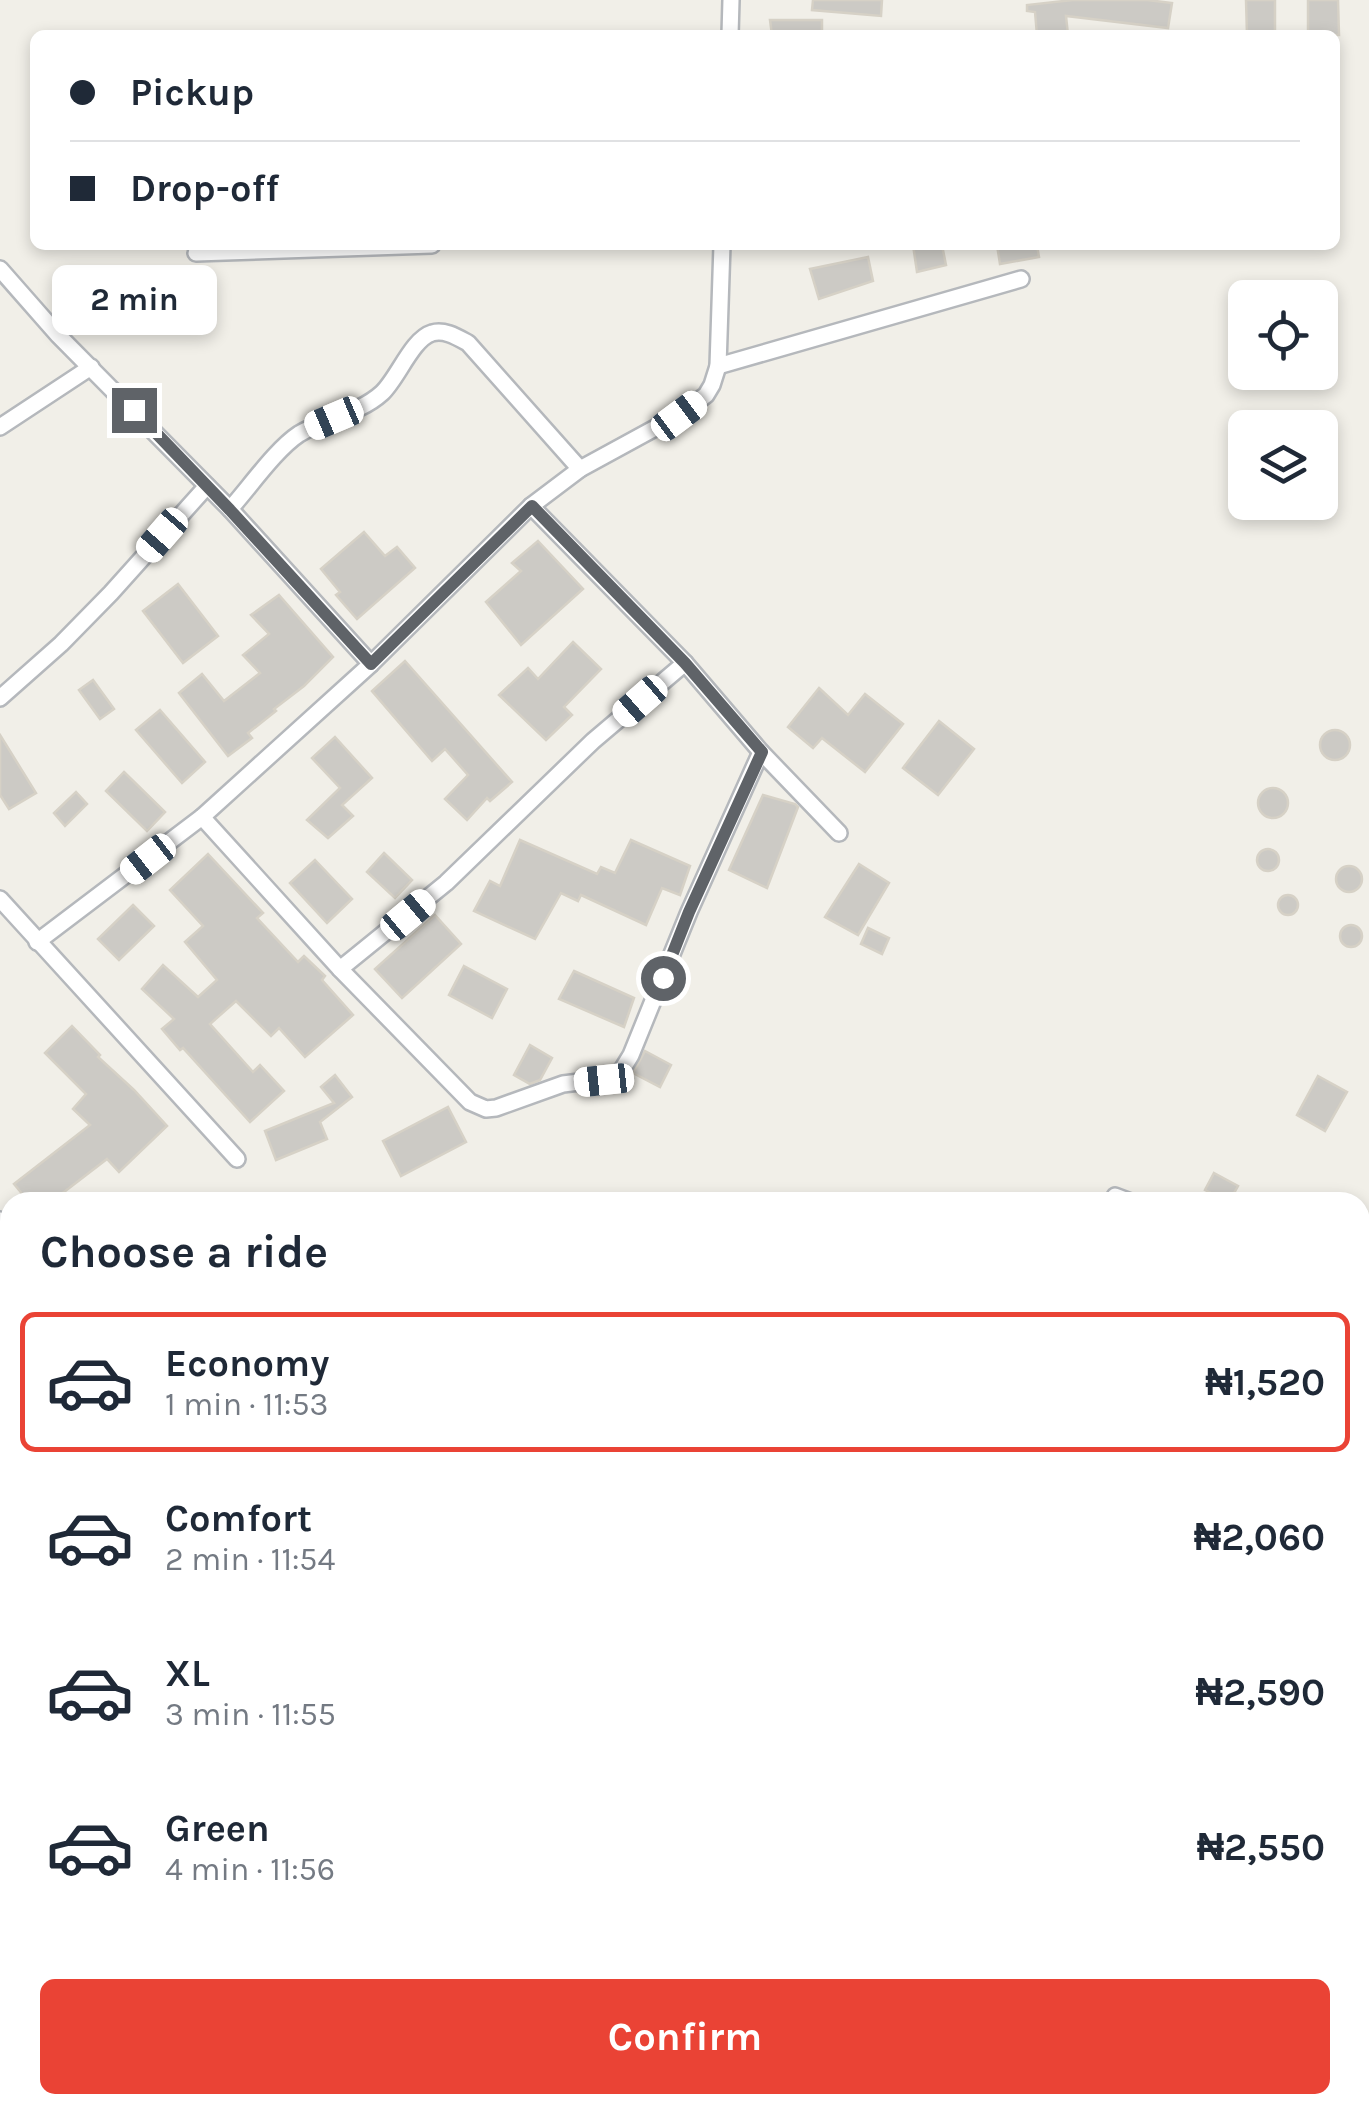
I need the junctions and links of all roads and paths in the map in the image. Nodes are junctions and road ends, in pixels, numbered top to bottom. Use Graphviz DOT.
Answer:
graph roads {
  1 [pos="731,0"];
  2 [pos="730,30"];
  3 [pos="301,250"];
  4 [pos="722,250"];
  5 [pos="196,254"];
  6 [pos="0,269"];
  7 [pos="1022,279"];
  8 [pos="91,366"];
  9 [pos="718,366"];
  10 [pos="0,427"];
  11 [pos="580,470"];
  12 [pos="207,486"];
  13 [pos="532,506"];
  14 [pos="230,510"];
  15 [pos="685,663"];
  16 [pos="371,664"];
  17 [pos="0,698"];
  18 [pos="762,752"];
  19 [pos="202,817"];
  20 [pos="839,833"];
  21 [pos="0,898"];
  22 [pos="37,942"];
  23 [pos="340,969"];
  24 [pos="236,1159"];
  1 -- 2 [label="street"];
  3 -- 5 [label="street"];
  4 -- 9 [label="street"];
  6 -- 8 [label="street"];
  7 -- 9 [label="street"];
  8 -- 10 [label="street"];
  8 -- 12 [label="street"];
  9 -- 11 [label="street"];
  11 -- 13 [label="street"];
  11 -- 14 [label="street"];
  12 -- 14 [label="street"];
  12 -- 17 [label="street"];
  13 -- 15 [label="street"];
  13 -- 16 [label="street"];
  14 -- 16 [label="street"];
  15 -- 18 [label="street"];
  15 -- 23 [label="street"];
  16 -- 19 [label="street"];
  18 -- 20 [label="street"];
  18 -- 23 [label="street"];
  19 -- 22 [label="street"];
  19 -- 23 [label="street"];
  21 -- 22 [label="street"];
  22 -- 24 [label="street"];
}
